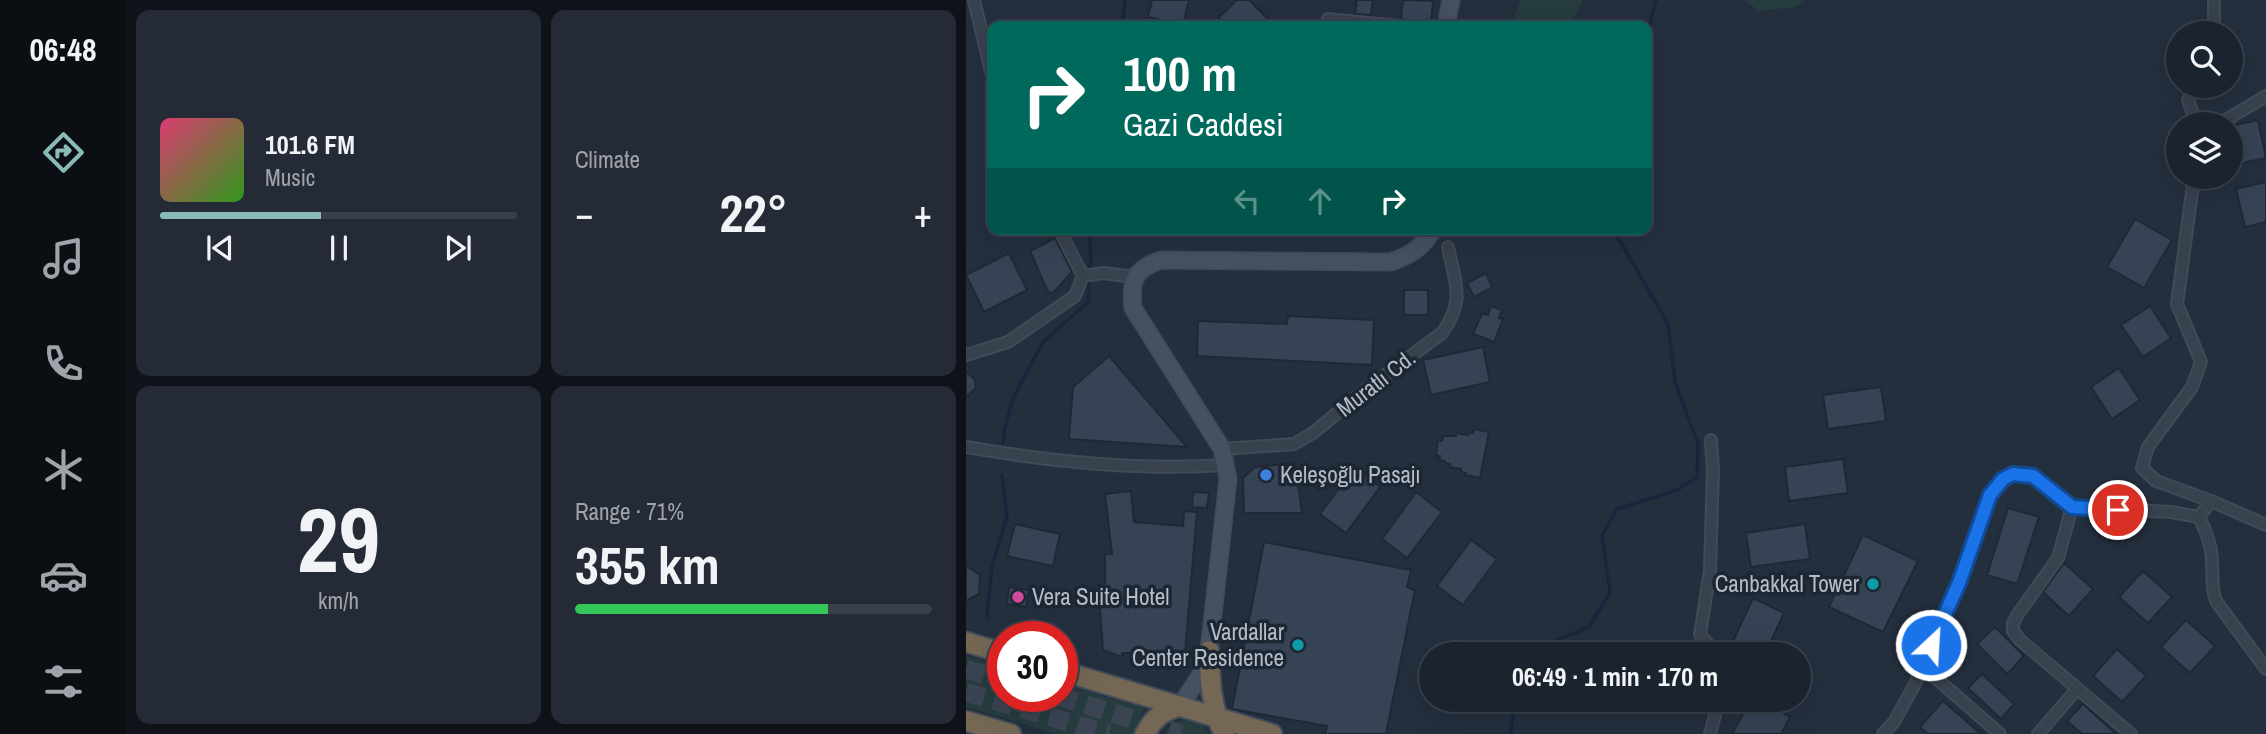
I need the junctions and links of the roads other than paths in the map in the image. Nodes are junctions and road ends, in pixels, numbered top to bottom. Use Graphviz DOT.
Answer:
graph roads {
  1 [pos="975,0"];
  2 [pos="1451,0"];
  3 [pos="2214,0"];
  4 [pos="1328,19"];
  5 [pos="1348,21"];
  6 [pos="1447,21"];
  7 [pos="2214,21"];
  8 [pos="987,54"];
  9 [pos="2266,96"];
  10 [pos="2239,112"];
  11 [pos="2192,189"];
  12 [pos="1062,235"];
  13 [pos="1429,235"];
  14 [pos="1448,247"];
  15 [pos="1083,276"];
  16 [pos="1135,277"];
  17 [pos="966,355"];
  18 [pos="1711,440"];
  19 [pos="966,447"];
  20 [pos="1225,465"];
  21 [pos="2211,501"];
  22 [pos="2072,507"];
  23 [pos="2199,517"];
  24 [pos="2266,526"];
  25 [pos="966,642"];
  26 [pos="1706,642"];
  27 [pos="987,648"];
  28 [pos="1209,651"];
  29 [pos="1922,666"];
  30 [pos="2266,669"];
  31 [pos="1078,676"];
  32 [pos="2077,688"];
  33 [pos="1180,706"];
  34 [pos="1716,712"];
  35 [pos="966,721"];
  36 [pos="1220,726"];
  37 [pos="1011,734"];
  38 [pos="1145,734"];
  39 [pos="1272,734"];
  40 [pos="1710,734"];
  41 [pos="1883,734"];
  42 [pos="2000,734"];
  43 [pos="2038,734"];
  44 [pos="2131,734"];
  1 -- 8 [label="street"];
  2 -- 6 [label="street"];
  3 -- 7 [label="street"];
  4 -- 5 [label="street"];
  9 -- 10 [label="street"];
  11 -- 21 [label="street"];
  12 -- 15 [label="street"];
  13 -- 16 [label="street"];
  14 -- 20 [label="street, Muratlı Cd."];
  15 -- 16 [label="street"];
  15 -- 17 [label="street"];
  16 -- 20 [label="street"];
  18 -- 26 [label="street"];
  19 -- 20 [label="street, Muratlı Cd."];
  20 -- 28 [label="street"];
  21 -- 23 [label="street"];
  21 -- 24 [label="street"];
  22 -- 23 [label="street"];
  22 -- 29 [label="street"];
  22 -- 32 [label="street"];
  23 -- 30 [label="street"];
  25 -- 27 [label="highway"];
  28 -- 33 [label="street"];
  28 -- 36 [label="highway"];
  29 -- 41 [label="street"];
  29 -- 42 [label="street"];
  31 -- 33 [label="highway"];
  32 -- 43 [label="street"];
  32 -- 44 [label="street"];
  33 -- 36 [label="highway"];
  33 -- 38 [label="highway"];
  34 -- 40 [label="street"];
  35 -- 37 [label="highway"];
  36 -- 39 [label="highway"];
}
